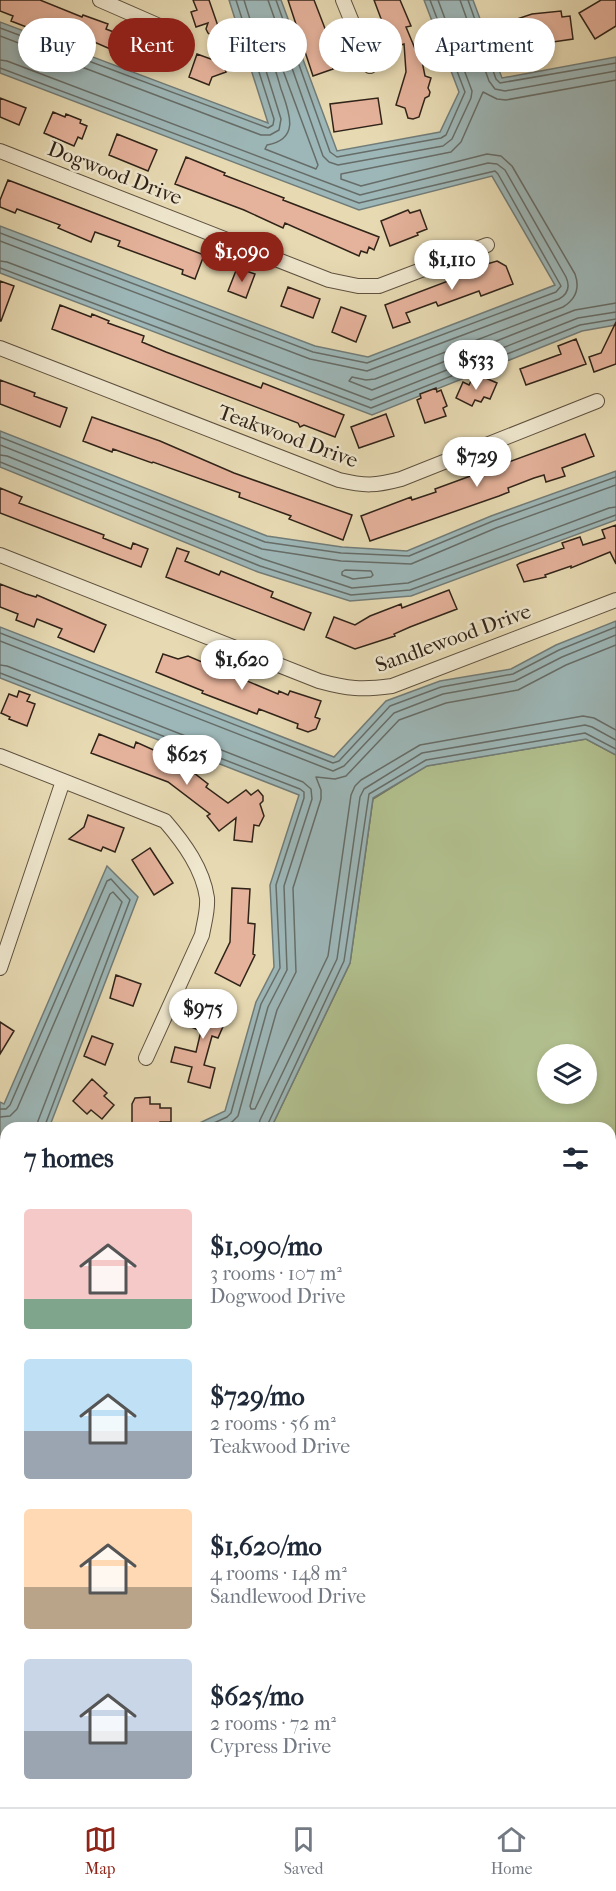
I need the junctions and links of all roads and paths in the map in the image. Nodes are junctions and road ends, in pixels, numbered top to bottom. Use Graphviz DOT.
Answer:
graph roads {
  1 [pos="100,0"];
  2 [pos="343,0"];
  3 [pos="141,18"];
  4 [pos="350,18"];
  5 [pos="0,151"];
  6 [pos="487,245"];
  7 [pos="0,348"];
  8 [pos="597,401"];
  9 [pos="0,555"];
  10 [pos="616,600"];
  11 [pos="0,756"];
  12 [pos="63,781"];
  13 [pos="0,968"];
  14 [pos="146,1058"];
  1 -- 3 [label="street"];
  2 -- 4 [label="street"];
  5 -- 6 [label="street, Dogwood Drive"];
  7 -- 8 [label="street, Teakwood Drive"];
  9 -- 10 [label="street, Sandlewood Drive"];
  11 -- 12 [label="street"];
  12 -- 13 [label="street"];
  12 -- 14 [label="street"];
}
